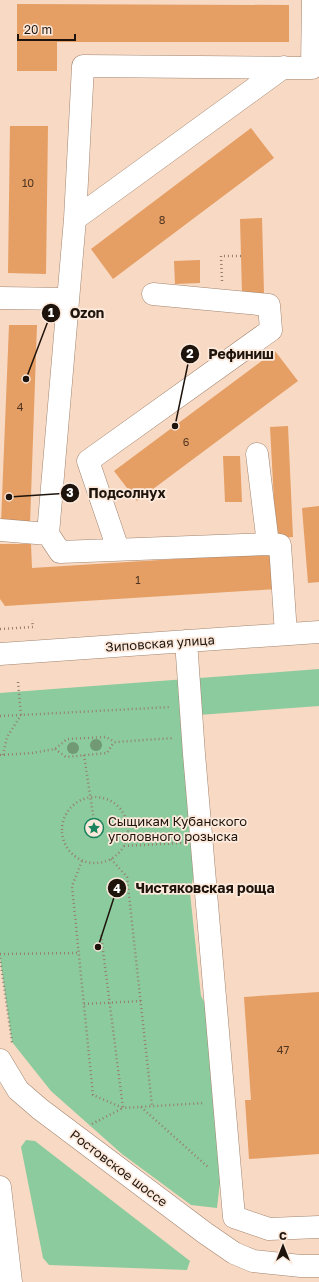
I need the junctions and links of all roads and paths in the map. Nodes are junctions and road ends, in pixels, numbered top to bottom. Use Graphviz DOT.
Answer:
graph roads {
  1 [pos="313,0"];
  2 [pos="284,67"];
  3 [pos="75,219"];
  4 [pos="241,256"];
  5 [pos="153,294"];
  6 [pos="0,298"];
  7 [pos="68,300"];
  8 [pos="223,301"];
  9 [pos="257,454"];
  10 [pos="0,530"];
  11 [pos="48,534"];
  12 [pos="268,544"];
  13 [pos="118,549"];
  14 [pos="32,620"];
  15 [pos="0,629"];
  16 [pos="319,632"];
  17 [pos="286,634"];
  18 [pos="186,641"];
  19 [pos="2,655"];
  20 [pos="18,682"];
  21 [pos="175,707"];
  22 [pos="21,715"];
  23 [pos="0,716"];
  24 [pos="177,738"];
  25 [pos="115,742"];
  26 [pos="55,749"];
  27 [pos="2,755"];
  28 [pos="84,755"];
  29 [pos="90,797"];
  30 [pos="94,821"];
  31 [pos="184,843"];
  32 [pos="124,846"];
  33 [pos="111,859"];
  34 [pos="82,861"];
  35 [pos="101,934"];
  36 [pos="78,953"];
  37 [pos="0,954"];
  38 [pos="0,958"];
  39 [pos="141,1001"];
  40 [pos="110,1003"];
  41 [pos="84,1004"];
  42 [pos="8,1054"];
  43 [pos="224,1102"];
  44 [pos="152,1106"];
  45 [pos="141,1107"];
  46 [pos="123,1108"];
  47 [pos="91,1124"];
  48 [pos="0,1187"];
  49 [pos="232,1189"];
  50 [pos="319,1227"];
  51 [pos="319,1266"];
  52 [pos="11,1282"];
  1 -- 2 [label="main road"];
  2 -- 3 [label="main road"];
  2 -- 3 [label="main road"];
  3 -- 7 [label="main road"];
  4 -- 8 [label="path"];
  5 -- 8 [label="main road"];
  6 -- 7 [label="main road"];
  7 -- 11 [label="main road"];
  8 -- 13 [label="main road"];
  9 -- 12 [label="main road"];
  10 -- 11 [label="main road"];
  11 -- 13 [label="main road"];
  12 -- 13 [label="main road"];
  12 -- 17 [label="main road"];
  14 -- 15 [label="path"];
  16 -- 17 [label="main road, Зиповская улица"];
  17 -- 18 [label="main road, Зиповская улица"];
  18 -- 19 [label="main road, Зиповская улица"];
  18 -- 43 [label="main road"];
  20 -- 22 [label="path"];
  21 -- 22 [label="path"];
  22 -- 23 [label="path"];
  22 -- 27 [label="path"];
  24 -- 25 [label="path"];
  25 -- 26 [label="path"];
  25 -- 28 [label="path"];
  26 -- 27 [label="path"];
  26 -- 28 [label="path"];
  28 -- 29 [label="path"];
  29 -- 30 [label="path"];
  29 -- 32 [label="path"];
  29 -- 34 [label="path"];
  31 -- 32 [label="path"];
  32 -- 33 [label="path"];
  33 -- 34 [label="path"];
  33 -- 39 [label="path"];
  34 -- 36 [label="path"];
  35 -- 40 [label="path"];
  36 -- 37 [label="path"];
  36 -- 41 [label="path"];
  38 -- 42 [label="path"];
  39 -- 40 [label="path"];
  39 -- 44 [label="path"];
  40 -- 41 [label="path"];
  40 -- 46 [label="path"];
  41 -- 46 [label="path"];
  42 -- 51 [label="main road, Ростовское шоссе"];
  43 -- 44 [label="path"];
  43 -- 49 [label="main road"];
  44 -- 45 [label="path"];
  45 -- 46 [label="path"];
  45 -- 49 [label="path"];
  46 -- 47 [label="path"];
  48 -- 52 [label="main road"];
  49 -- 50 [label="main road"];
}
